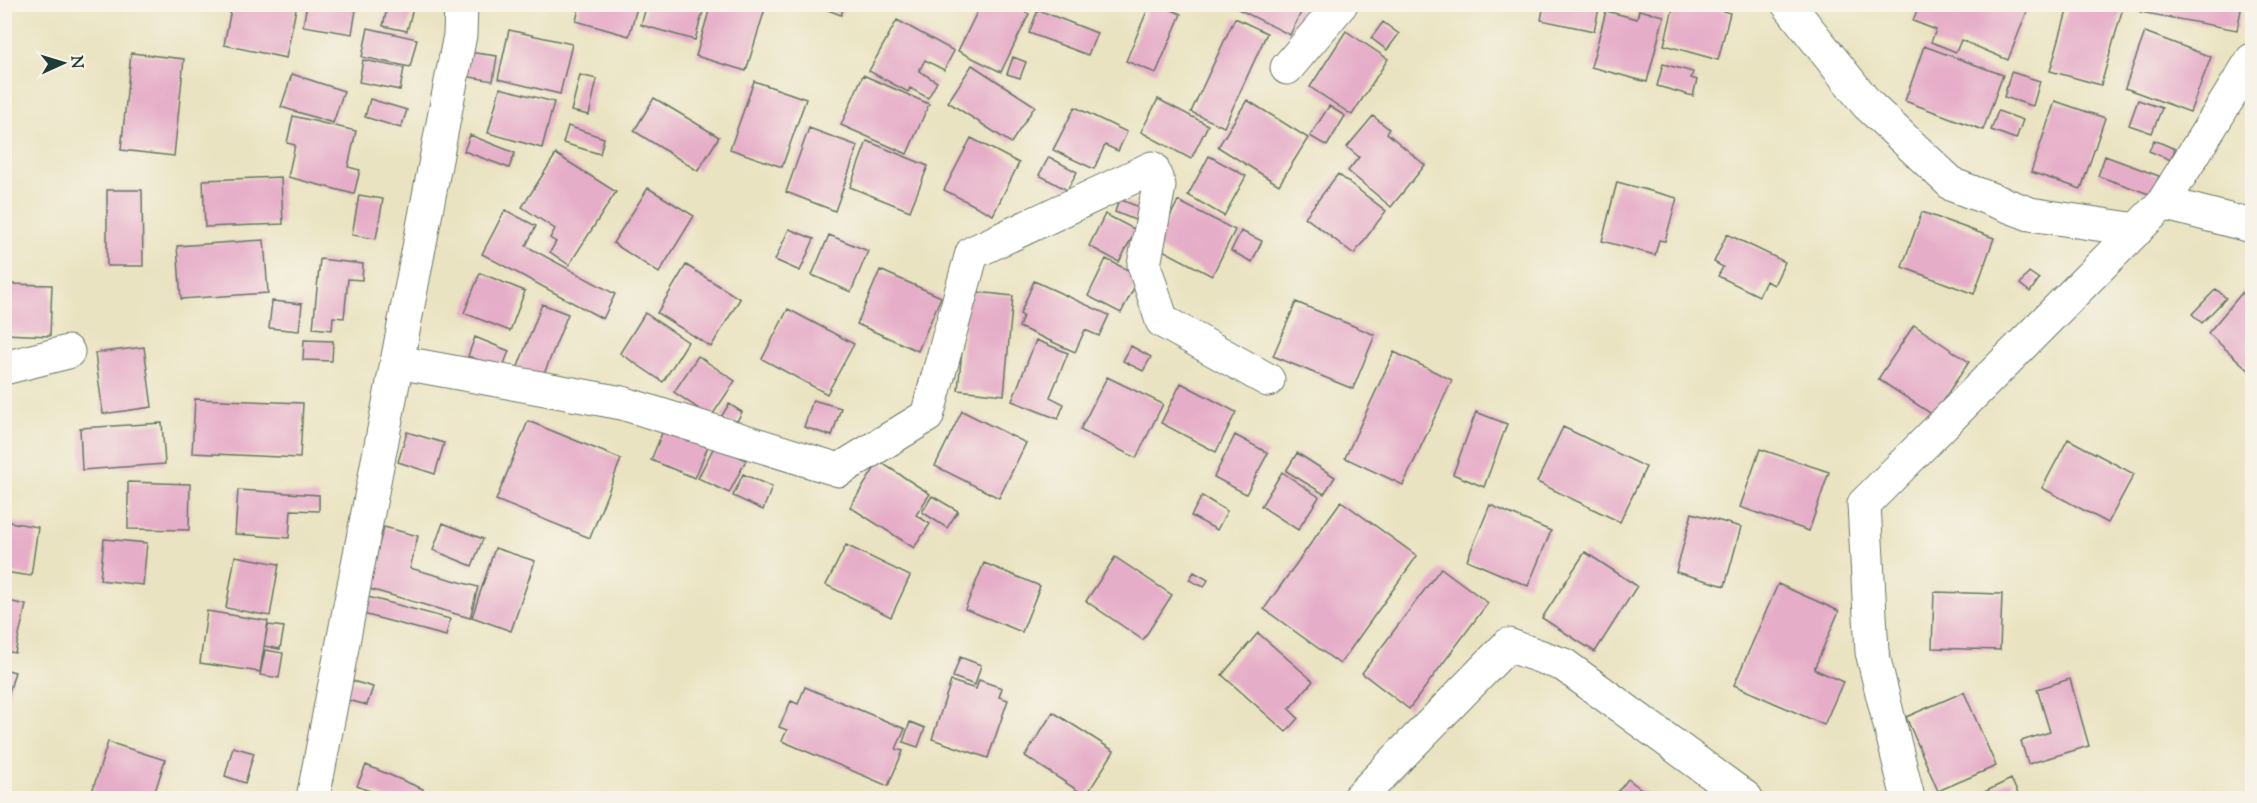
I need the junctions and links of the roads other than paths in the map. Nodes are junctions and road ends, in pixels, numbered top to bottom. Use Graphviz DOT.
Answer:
graph roads {
  1 [pos="441,4"];
  2 [pos="1341,4"];
  3 [pos="1788,4"];
  4 [pos="461,20"];
  5 [pos="2253,60"];
  6 [pos="1287,68"];
  7 [pos="2163,203"];
  8 [pos="2253,226"];
  9 [pos="2137,230"];
  10 [pos="68,352"];
  11 [pos="398,362"];
  12 [pos="4,368"];
  13 [pos="1268,380"];
  14 [pos="313,798"];
  15 [pos="1359,798"];
  16 [pos="1746,798"];
  17 [pos="1908,798"];
  1 -- 4 [label="street"];
  2 -- 6 [label="street"];
  3 -- 9 [label="street"];
  4 -- 11 [label="street"];
  5 -- 7 [label="street"];
  7 -- 8 [label="street"];
  7 -- 9 [label="street"];
  9 -- 17 [label="street"];
  10 -- 12 [label="street"];
  11 -- 13 [label="street"];
  11 -- 14 [label="street"];
  15 -- 16 [label="street"];
}
